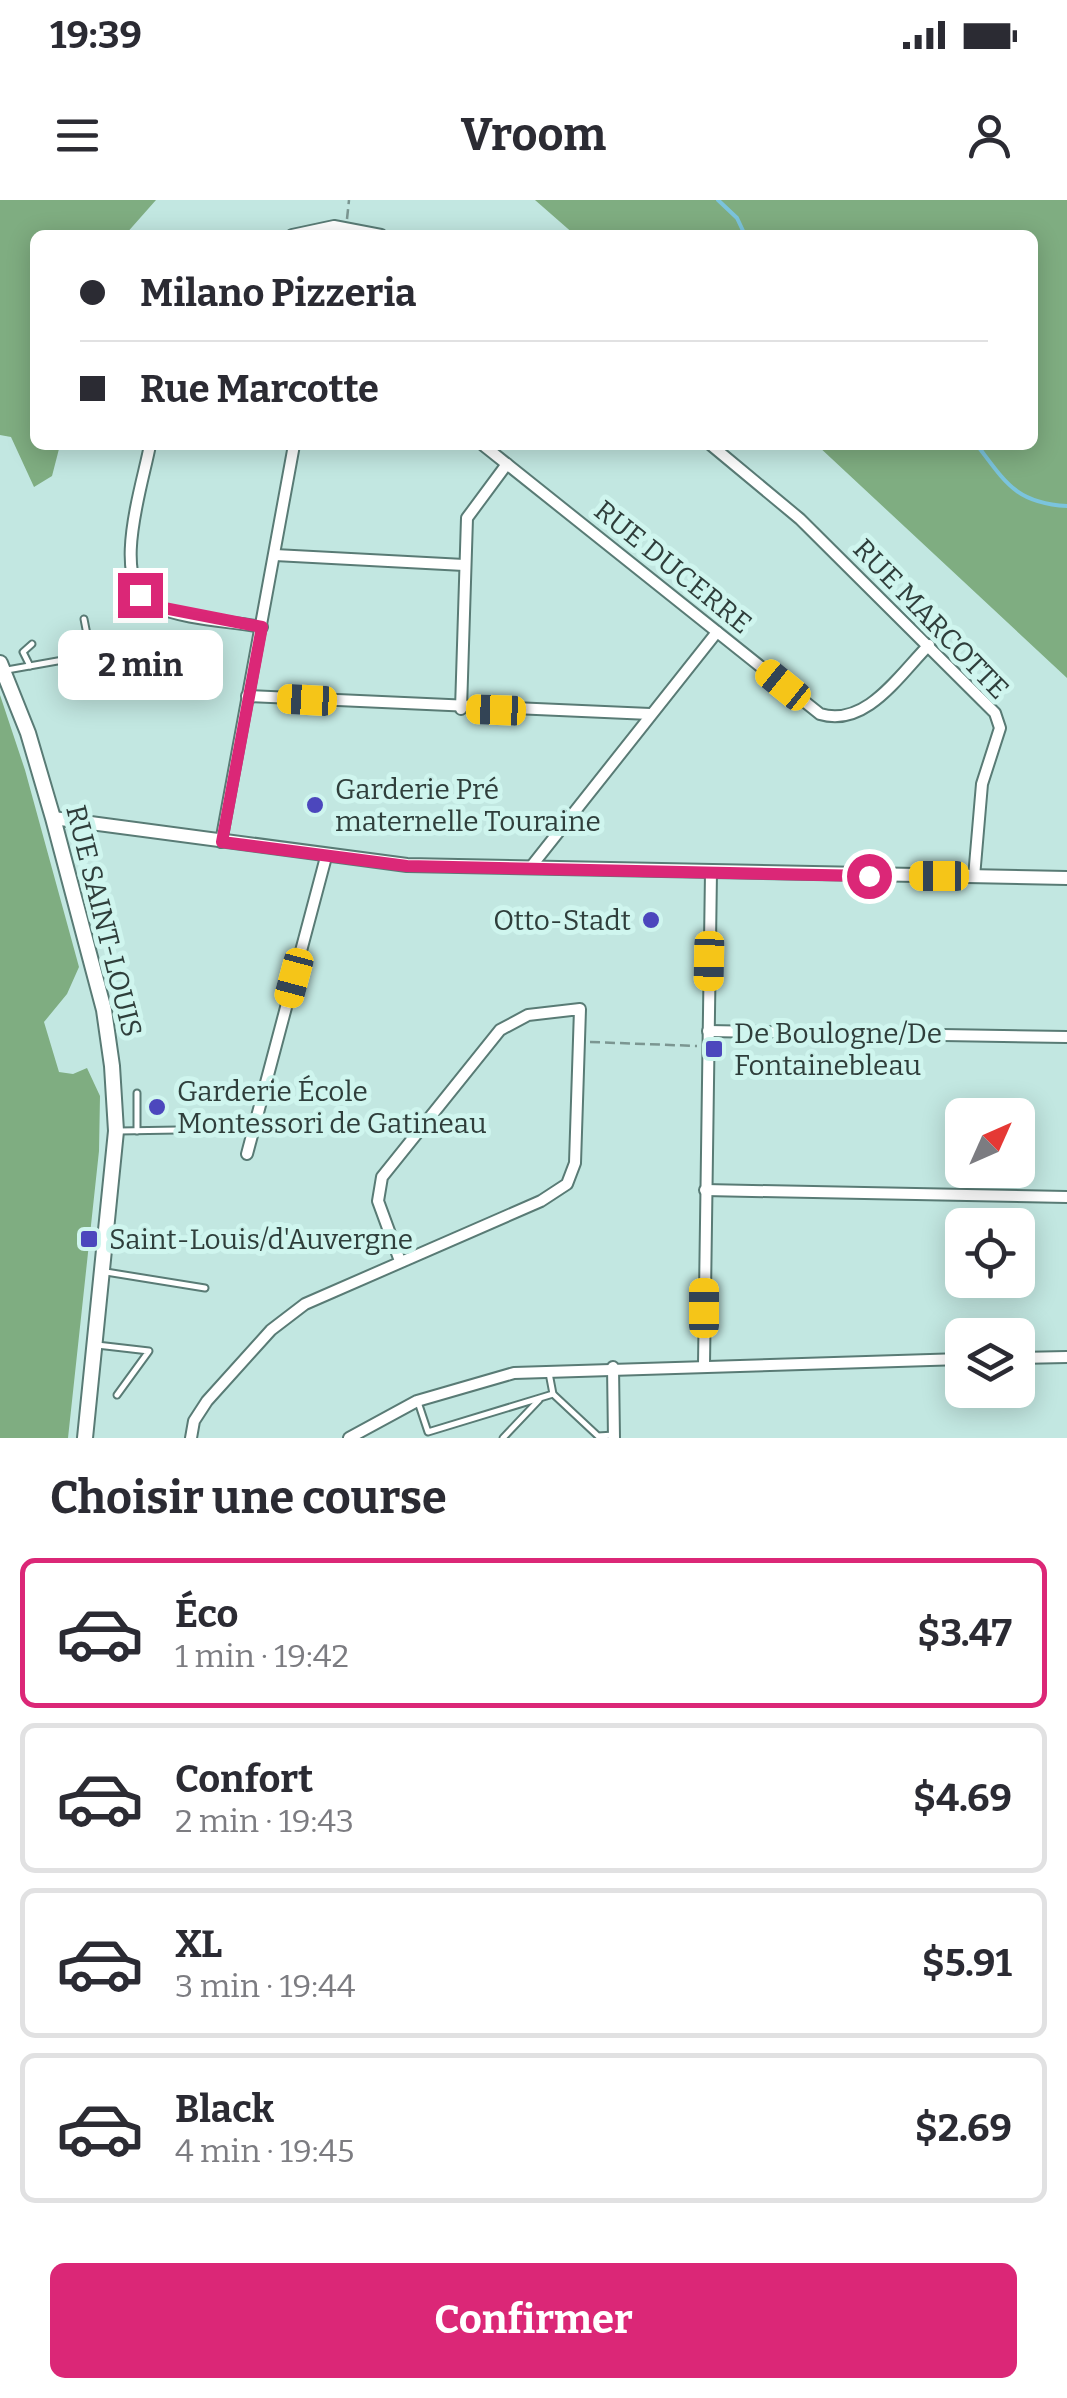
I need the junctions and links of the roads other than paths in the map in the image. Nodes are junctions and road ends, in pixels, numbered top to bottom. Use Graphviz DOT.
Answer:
graph roads {
  1 [pos="315,230"];
  2 [pos="355,230"];
  3 [pos="149,450"];
  4 [pos="293,450"];
  5 [pos="489,450"];
  6 [pos="716,450"];
  7 [pos="507,464"];
  8 [pos="275,555"];
  9 [pos="464,565"];
  10 [pos="84,619"];
  11 [pos="262,627"];
  12 [pos="718,632"];
  13 [pos="32,644"];
  14 [pos="114,644"];
  15 [pos="929,645"];
  16 [pos="92,655"];
  17 [pos="30,666"];
  18 [pos="94,666"];
  19 [pos="2,667"];
  20 [pos="98,686"];
  21 [pos="247,696"];
  22 [pos="461,709"];
  23 [pos="650,714"];
  24 [pos="53,818"];
  25 [pos="222,842"];
  26 [pos="326,857"];
  27 [pos="530,868"];
  28 [pos="711,872"];
  29 [pos="974,876"];
  30 [pos="1067,878"];
  31 [pos="708,1031"];
  32 [pos="1067,1036"];
  33 [pos="137,1093"];
  34 [pos="138,1130"];
  35 [pos="178,1130"];
  36 [pos="116,1131"];
  37 [pos="248,1154"];
  38 [pos="705,1190"];
  39 [pos="1067,1197"];
  40 [pos="400,1260"];
  41 [pos="103,1272"];
  42 [pos="205,1288"];
  43 [pos="95,1345"];
  44 [pos="1067,1357"];
  45 [pos="1035,1358"];
  46 [pos="945,1359"];
  47 [pos="704,1364"];
  48 [pos="613,1367"];
  49 [pos="549,1370"];
  50 [pos="553,1394"];
  51 [pos="117,1395"];
  52 [pos="541,1398"];
  53 [pos="417,1401"];
  54 [pos="430,1435"];
  55 [pos="596,1437"];
  56 [pos="614,1437"];
  57 [pos="85,1438"];
  58 [pos="191,1438"];
  59 [pos="349,1438"];
  60 [pos="504,1438"];
  1 -- 2 [label="street"];
  3 -- 11 [label="street"];
  4 -- 8 [label="street"];
  5 -- 7 [label="street, RUE DUCERRE"];
  6 -- 15 [label="street, RUE MARCOTTE"];
  7 -- 9 [label="street"];
  7 -- 12 [label="street, RUE DUCERRE"];
  8 -- 9 [label="street"];
  8 -- 11 [label="street"];
  9 -- 22 [label="street"];
  10 -- 16 [label="lane"];
  11 -- 21 [label="street"];
  12 -- 15 [label="street, RUE DUCERRE"];
  12 -- 23 [label="street"];
  13 -- 17 [label="lane"];
  14 -- 18 [label="lane"];
  15 -- 29 [label="street, RUE MARCOTTE"];
  16 -- 17 [label="lane"];
  16 -- 18 [label="lane"];
  17 -- 19 [label="lane"];
  18 -- 20 [label="lane"];
  19 -- 24 [label="main road, RUE SAINT-LOUIS"];
  21 -- 22 [label="street"];
  21 -- 25 [label="street"];
  22 -- 23 [label="street"];
  23 -- 27 [label="street"];
  24 -- 25 [label="street"];
  24 -- 36 [label="main road, RUE SAINT-LOUIS"];
  25 -- 26 [label="street"];
  26 -- 27 [label="street"];
  26 -- 37 [label="street"];
  27 -- 28 [label="street"];
  28 -- 29 [label="street"];
  28 -- 31 [label="street"];
  29 -- 30 [label="street"];
  31 -- 32 [label="street"];
  31 -- 38 [label="street"];
  33 -- 34 [label="lane"];
  34 -- 35 [label="lane"];
  34 -- 36 [label="lane"];
  36 -- 41 [label="main road, RUE SAINT-LOUIS"];
  38 -- 39 [label="street"];
  38 -- 47 [label="street"];
  40 -- 40 [label="street"];
  40 -- 58 [label="street"];
  41 -- 42 [label="lane"];
  41 -- 43 [label="main road, RUE SAINT-LOUIS"];
  43 -- 51 [label="lane"];
  43 -- 57 [label="main road, RUE SAINT-LOUIS"];
  44 -- 45 [label="street"];
  46 -- 47 [label="street"];
  47 -- 48 [label="street"];
  48 -- 49 [label="street"];
  48 -- 56 [label="street"];
  49 -- 50 [label="lane"];
  49 -- 53 [label="street"];
  50 -- 52 [label="lane"];
  50 -- 55 [label="lane"];
  52 -- 54 [label="lane"];
  52 -- 60 [label="lane"];
  53 -- 54 [label="lane"];
  53 -- 59 [label="street"];
  55 -- 56 [label="lane"];
}
